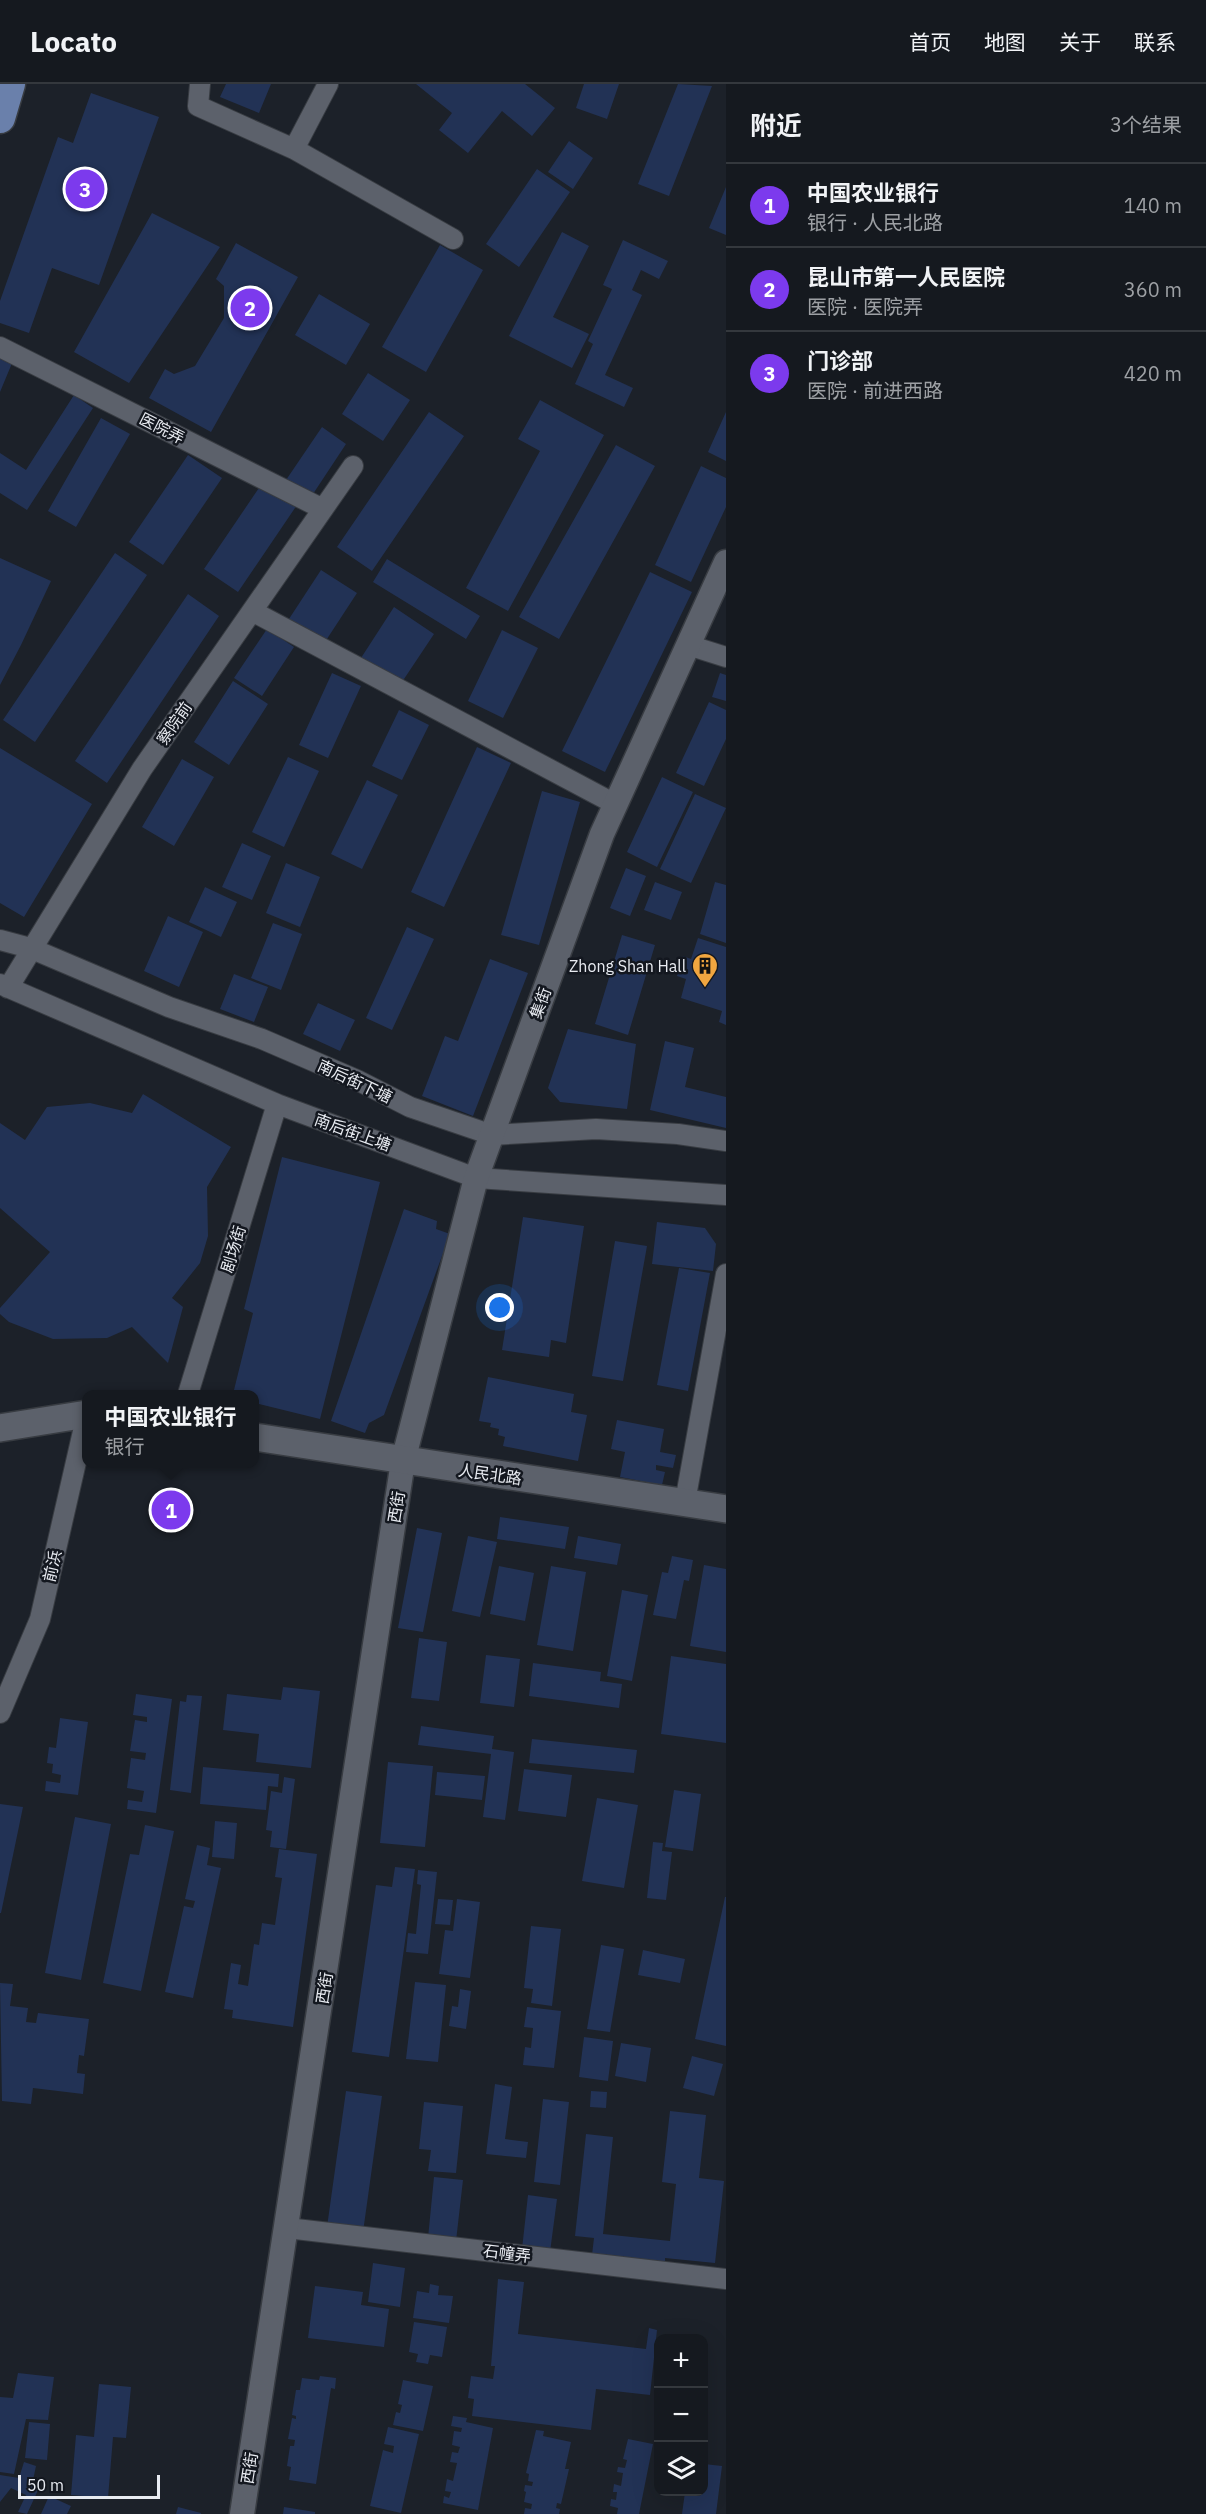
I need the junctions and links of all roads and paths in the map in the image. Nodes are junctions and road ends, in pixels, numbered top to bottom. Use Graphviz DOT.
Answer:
graph roads {
  1 [pos="10,84"];
  2 [pos="200,84"];
  3 [pos="328,84"];
  4 [pos="0,117"];
  5 [pos="294,149"];
  6 [pos="453,239"];
  7 [pos="0,347"];
  8 [pos="353,466"];
  9 [pos="323,509"];
  10 [pos="726,562"];
  11 [pos="252,611"];
  12 [pos="688,645"];
  13 [pos="726,657"];
  14 [pos="615,804"];
  15 [pos="0,940"];
  16 [pos="30,948"];
  17 [pos="4,986"];
  18 [pos="278,1104"];
  19 [pos="492,1135"];
  20 [pos="726,1141"];
  21 [pos="476,1178"];
  22 [pos="726,1195"];
  23 [pos="726,1274"];
  24 [pos="190,1390"];
  25 [pos="82,1415"];
  26 [pos="0,1428"];
  27 [pos="82,1436"];
  28 [pos="259,1438"];
  29 [pos="403,1461"];
  30 [pos="685,1502"];
  31 [pos="726,1509"];
  32 [pos="0,1713"];
  33 [pos="287,2228"];
  34 [pos="726,2279"];
  35 [pos="242,2514"];
  1 -- 4 [label="main road"];
  2 -- 5 [label="street"];
  3 -- 5 [label="street"];
  5 -- 6 [label="street"];
  7 -- 9 [label="street, 医院弄"];
  8 -- 9 [label="street, 察院前"];
  9 -- 11 [label="street, 察院前"];
  10 -- 12 [label="street, 集街"];
  11 -- 14 [label="street"];
  11 -- 16 [label="street, 察院前"];
  12 -- 13 [label="street"];
  12 -- 14 [label="street, 集街"];
  14 -- 19 [label="street, 集街"];
  15 -- 16 [label="street, 南后街下塘"];
  16 -- 17 [label="street, 察院前"];
  16 -- 19 [label="street, 南后街下塘"];
  17 -- 18 [label="street, 南后街上塘"];
  18 -- 21 [label="street, 南后街上塘"];
  18 -- 24 [label="street, 剧场街"];
  19 -- 20 [label="street, 南后街下塘"];
  19 -- 21 [label="street, 集街"];
  21 -- 22 [label="street, 南后街上塘"];
  21 -- 29 [label="street, 集街"];
  23 -- 30 [label="street"];
  25 -- 26 [label="main road"];
  27 -- 32 [label="street, 前浜"];
  28 -- 29 [label="main road, 人民北路"];
  29 -- 30 [label="main road, 人民北路"];
  29 -- 33 [label="street, 西街"];
  30 -- 31 [label="main road, 人民北路"];
  33 -- 34 [label="street, 石幢弄"];
  33 -- 35 [label="street, 西街"];
}
